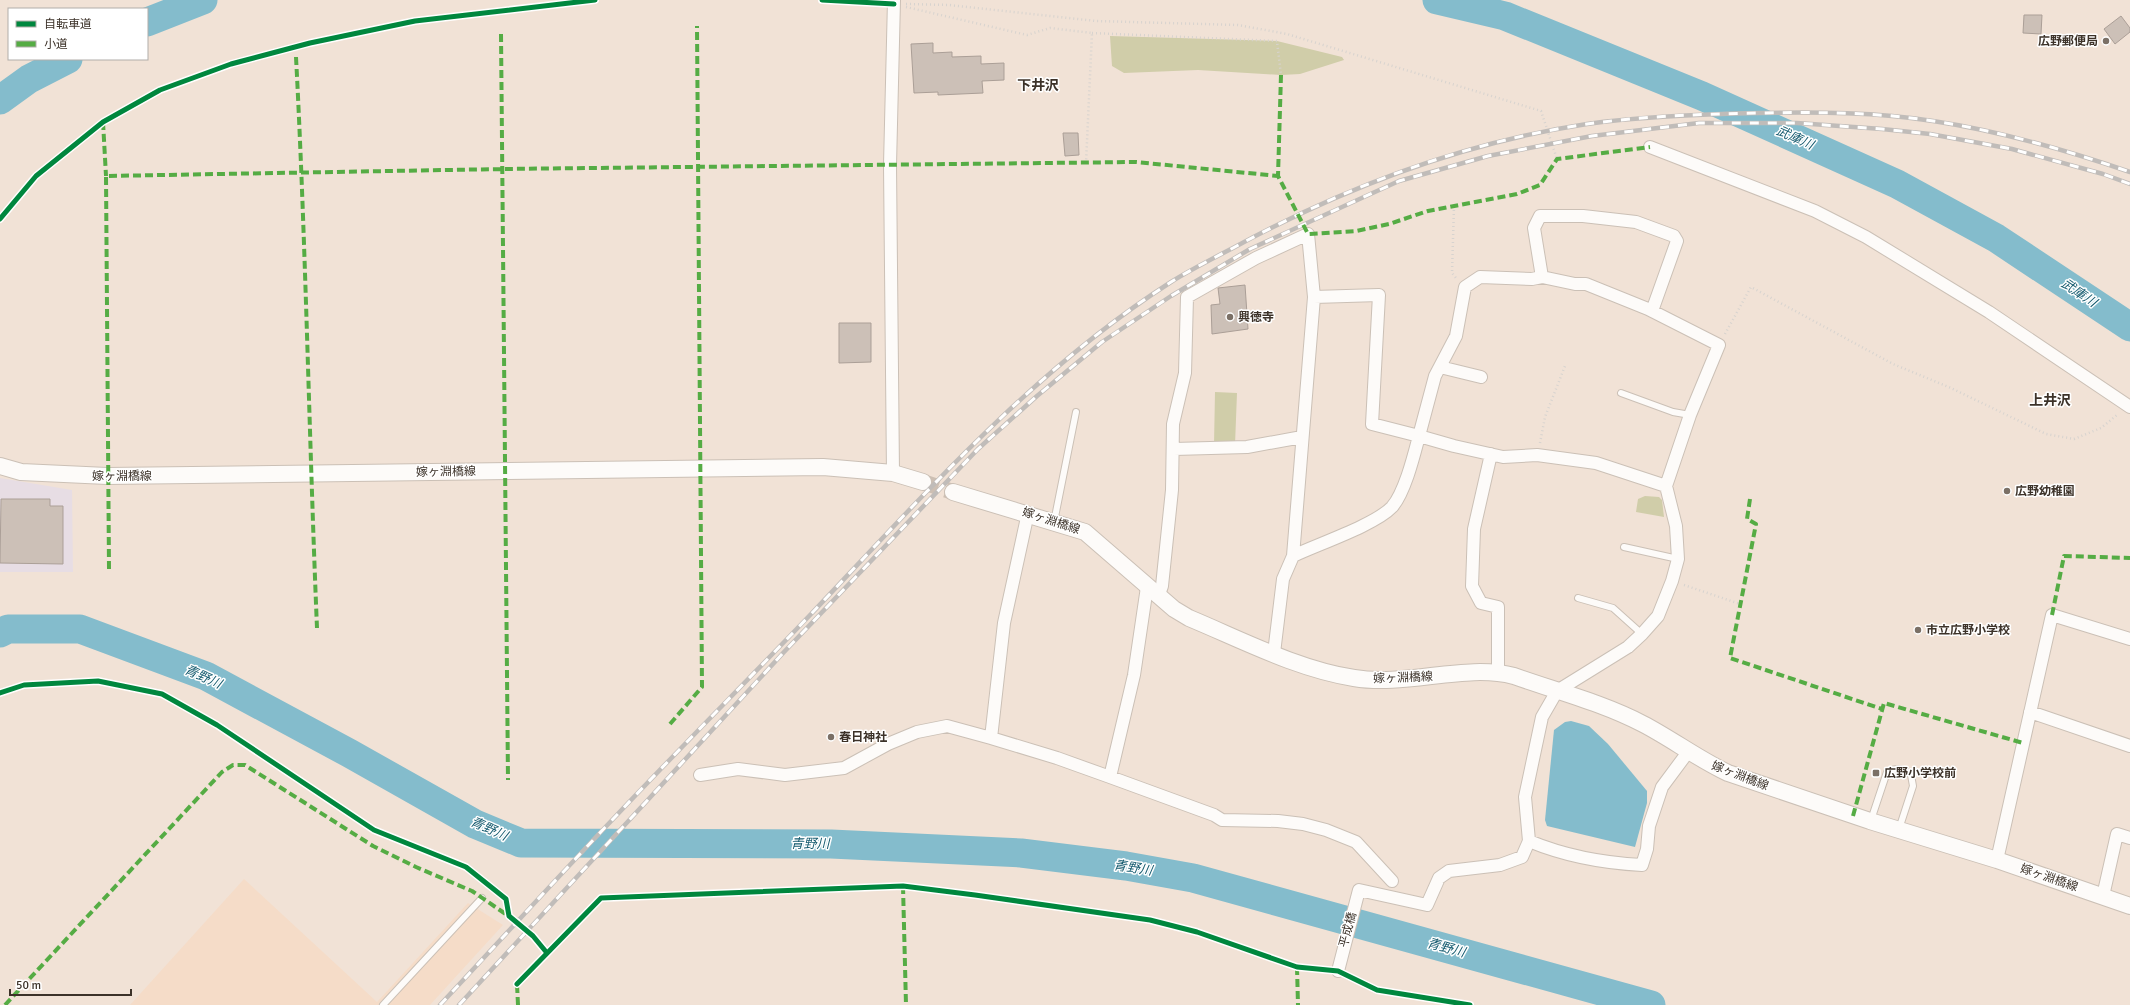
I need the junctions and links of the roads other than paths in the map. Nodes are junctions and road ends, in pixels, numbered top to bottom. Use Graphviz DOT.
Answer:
graph roads {
  1 [pos="894,2"];
  2 [pos="1650,147"];
  3 [pos="1542,276"];
  4 [pos="1314,297"];
  5 [pos="1652,311"];
  6 [pos="1440,367"];
  7 [pos="1481,377"];
  8 [pos="1621,393"];
  9 [pos="2129,406"];
  10 [pos="1076,412"];
  11 [pos="1690,415"];
  12 [pos="1419,436"];
  13 [pos="1302,437"];
  14 [pos="1174,449"];
  15 [pos="1491,454"];
  16 [pos="0,466"];
  17 [pos="893,473"];
  18 [pos="923,482"];
  19 [pos="1666,486"];
  20 [pos="952,492"];
  21 [pos="1028,513"];
  22 [pos="1054,522"];
  23 [pos="1624,547"];
  24 [pos="1293,556"];
  25 [pos="1678,560"];
  26 [pos="1152,592"];
  27 [pos="1578,598"];
  28 [pos="1642,634"];
  29 [pos="2130,639"];
  30 [pos="1274,653"];
  31 [pos="1498,672"];
  32 [pos="1557,691"];
  33 [pos="2030,712"];
  34 [pos="991,738"];
  35 [pos="2130,746"];
  36 [pos="1688,752"];
  37 [pos="700,776"];
  38 [pos="1110,777"];
  39 [pos="1870,821"];
  40 [pos="1899,829"];
  41 [pos="2130,838"];
  42 [pos="1529,841"];
  43 [pos="1997,860"];
  44 [pos="1392,880"];
  45 [pos="2103,896"];
  46 [pos="482,898"];
  47 [pos="2130,906"];
  48 [pos="1338,971"];
  49 [pos="383,1005"];
  1 -- 17 [label="street"];
  2 -- 9 [label="street"];
  3 -- 5 [label="street"];
  3 -- 5 [label="street"];
  3 -- 6 [label="street"];
  4 -- 12 [label="street"];
  4 -- 13 [label="street"];
  4 -- 14 [label="street"];
  5 -- 11 [label="street"];
  6 -- 7 [label="street"];
  6 -- 12 [label="street"];
  8 -- 11 [label="lane"];
  10 -- 22 [label="lane"];
  11 -- 19 [label="street"];
  12 -- 15 [label="street"];
  12 -- 24 [label="street"];
  13 -- 14 [label="street"];
  13 -- 24 [label="street"];
  14 -- 26 [label="street"];
  15 -- 19 [label="street"];
  15 -- 31 [label="street"];
  16 -- 17 [label="street, 嫁ヶ淵橋線"];
  17 -- 18 [label="street, 嫁ヶ淵橋線"];
  19 -- 25 [label="street"];
  20 -- 21 [label="street, 嫁ヶ淵橋線"];
  21 -- 22 [label="street, 嫁ヶ淵橋線"];
  21 -- 34 [label="street"];
  22 -- 26 [label="street, 嫁ヶ淵橋線"];
  23 -- 25 [label="lane"];
  24 -- 30 [label="street"];
  25 -- 28 [label="street"];
  26 -- 30 [label="street, 嫁ヶ淵橋線"];
  26 -- 38 [label="street"];
  27 -- 28 [label="lane"];
  28 -- 32 [label="street"];
  29 -- 33 [label="street"];
  30 -- 31 [label="street, 嫁ヶ淵橋線"];
  31 -- 32 [label="street, 嫁ヶ淵橋線"];
  32 -- 36 [label="street, 嫁ヶ淵橋線"];
  32 -- 42 [label="street"];
  33 -- 35 [label="street"];
  33 -- 43 [label="street"];
  34 -- 37 [label="street"];
  34 -- 38 [label="street"];
  36 -- 39 [label="street, 嫁ヶ淵橋線"];
  36 -- 42 [label="street"];
  38 -- 44 [label="street"];
  39 -- 40 [label="street, 嫁ヶ淵橋線"];
  39 -- 40 [label="lane"];
  40 -- 43 [label="street, 嫁ヶ淵橋線"];
  41 -- 45 [label="street"];
  42 -- 48 [label="street, 平成橋"];
  43 -- 45 [label="street, 嫁ヶ淵橋線"];
  45 -- 47 [label="street, 嫁ヶ淵橋線"];
  46 -- 49 [label="lane"];
}
